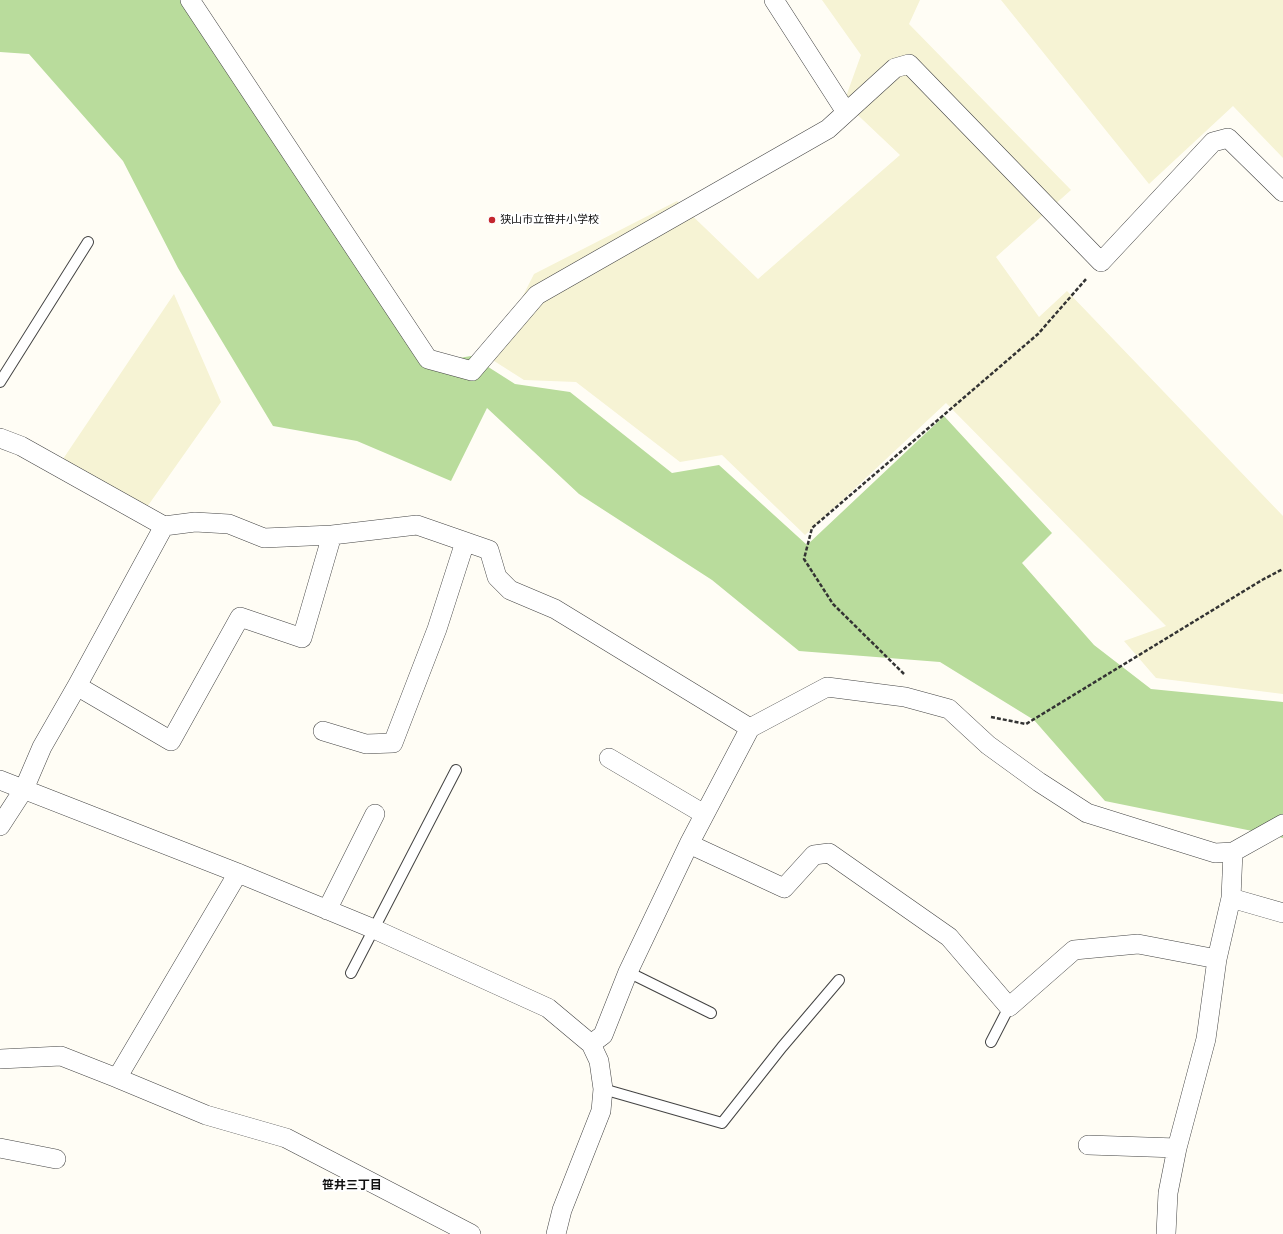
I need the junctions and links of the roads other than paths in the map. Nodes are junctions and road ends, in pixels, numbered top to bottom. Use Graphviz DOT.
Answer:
graph roads {
  1 [pos="190,0"];
  2 [pos="774,0"];
  3 [pos="846,112"];
  4 [pos="1283,192"];
  5 [pos="88,242"];
  6 [pos="0,382"];
  7 [pos="0,438"];
  8 [pos="164,526"];
  9 [pos="332,535"];
  10 [pos="465,542"];
  11 [pos="77,686"];
  12 [pos="750,728"];
  13 [pos="323,731"];
  14 [pos="609,758"];
  15 [pos="456,770"];
  16 [pos="0,780"];
  17 [pos="24,789"];
  18 [pos="375,814"];
  19 [pos="704,814"];
  20 [pos="1283,824"];
  21 [pos="0,826"];
  22 [pos="689,844"];
  23 [pos="1233,852"];
  24 [pos="238,873"];
  25 [pos="1231,898"];
  26 [pos="328,910"];
  27 [pos="1283,913"];
  28 [pos="374,929"];
  29 [pos="1217,958"];
  30 [pos="628,972"];
  31 [pos="351,973"];
  32 [pos="839,980"];
  33 [pos="1009,1007"];
  34 [pos="711,1013"];
  35 [pos="991,1042"];
  36 [pos="591,1044"];
  37 [pos="0,1059"];
  38 [pos="117,1078"];
  39 [pos="603,1089"];
  40 [pos="1088,1145"];
  41 [pos="0,1148"];
  42 [pos="1176,1148"];
  43 [pos="56,1159"];
  44 [pos="471,1234"];
  45 [pos="556,1234"];
  46 [pos="1166,1234"];
  1 -- 3 [label="street"];
  2 -- 3 [label="street"];
  3 -- 4 [label="street"];
  5 -- 6 [label="lane"];
  7 -- 8 [label="street"];
  8 -- 9 [label="street"];
  8 -- 11 [label="street"];
  9 -- 10 [label="street"];
  9 -- 11 [label="street"];
  10 -- 12 [label="street"];
  10 -- 13 [label="street"];
  11 -- 17 [label="street"];
  12 -- 19 [label="street"];
  12 -- 23 [label="street"];
  14 -- 19 [label="street"];
  15 -- 28 [label="lane"];
  16 -- 17 [label="street"];
  17 -- 21 [label="street"];
  17 -- 24 [label="street"];
  18 -- 26 [label="street"];
  19 -- 22 [label="street"];
  20 -- 23 [label="street"];
  22 -- 30 [label="street"];
  22 -- 33 [label="street"];
  23 -- 25 [label="street"];
  24 -- 26 [label="street"];
  24 -- 38 [label="street"];
  25 -- 27 [label="street"];
  25 -- 29 [label="street"];
  26 -- 28 [label="street"];
  28 -- 31 [label="lane"];
  28 -- 36 [label="street"];
  29 -- 33 [label="street"];
  29 -- 42 [label="street"];
  30 -- 34 [label="lane"];
  30 -- 36 [label="street"];
  32 -- 39 [label="lane"];
  33 -- 35 [label="lane"];
  36 -- 39 [label="street"];
  37 -- 38 [label="street"];
  38 -- 44 [label="street"];
  39 -- 45 [label="street"];
  40 -- 42 [label="street"];
  41 -- 43 [label="street"];
  42 -- 46 [label="street"];
}
